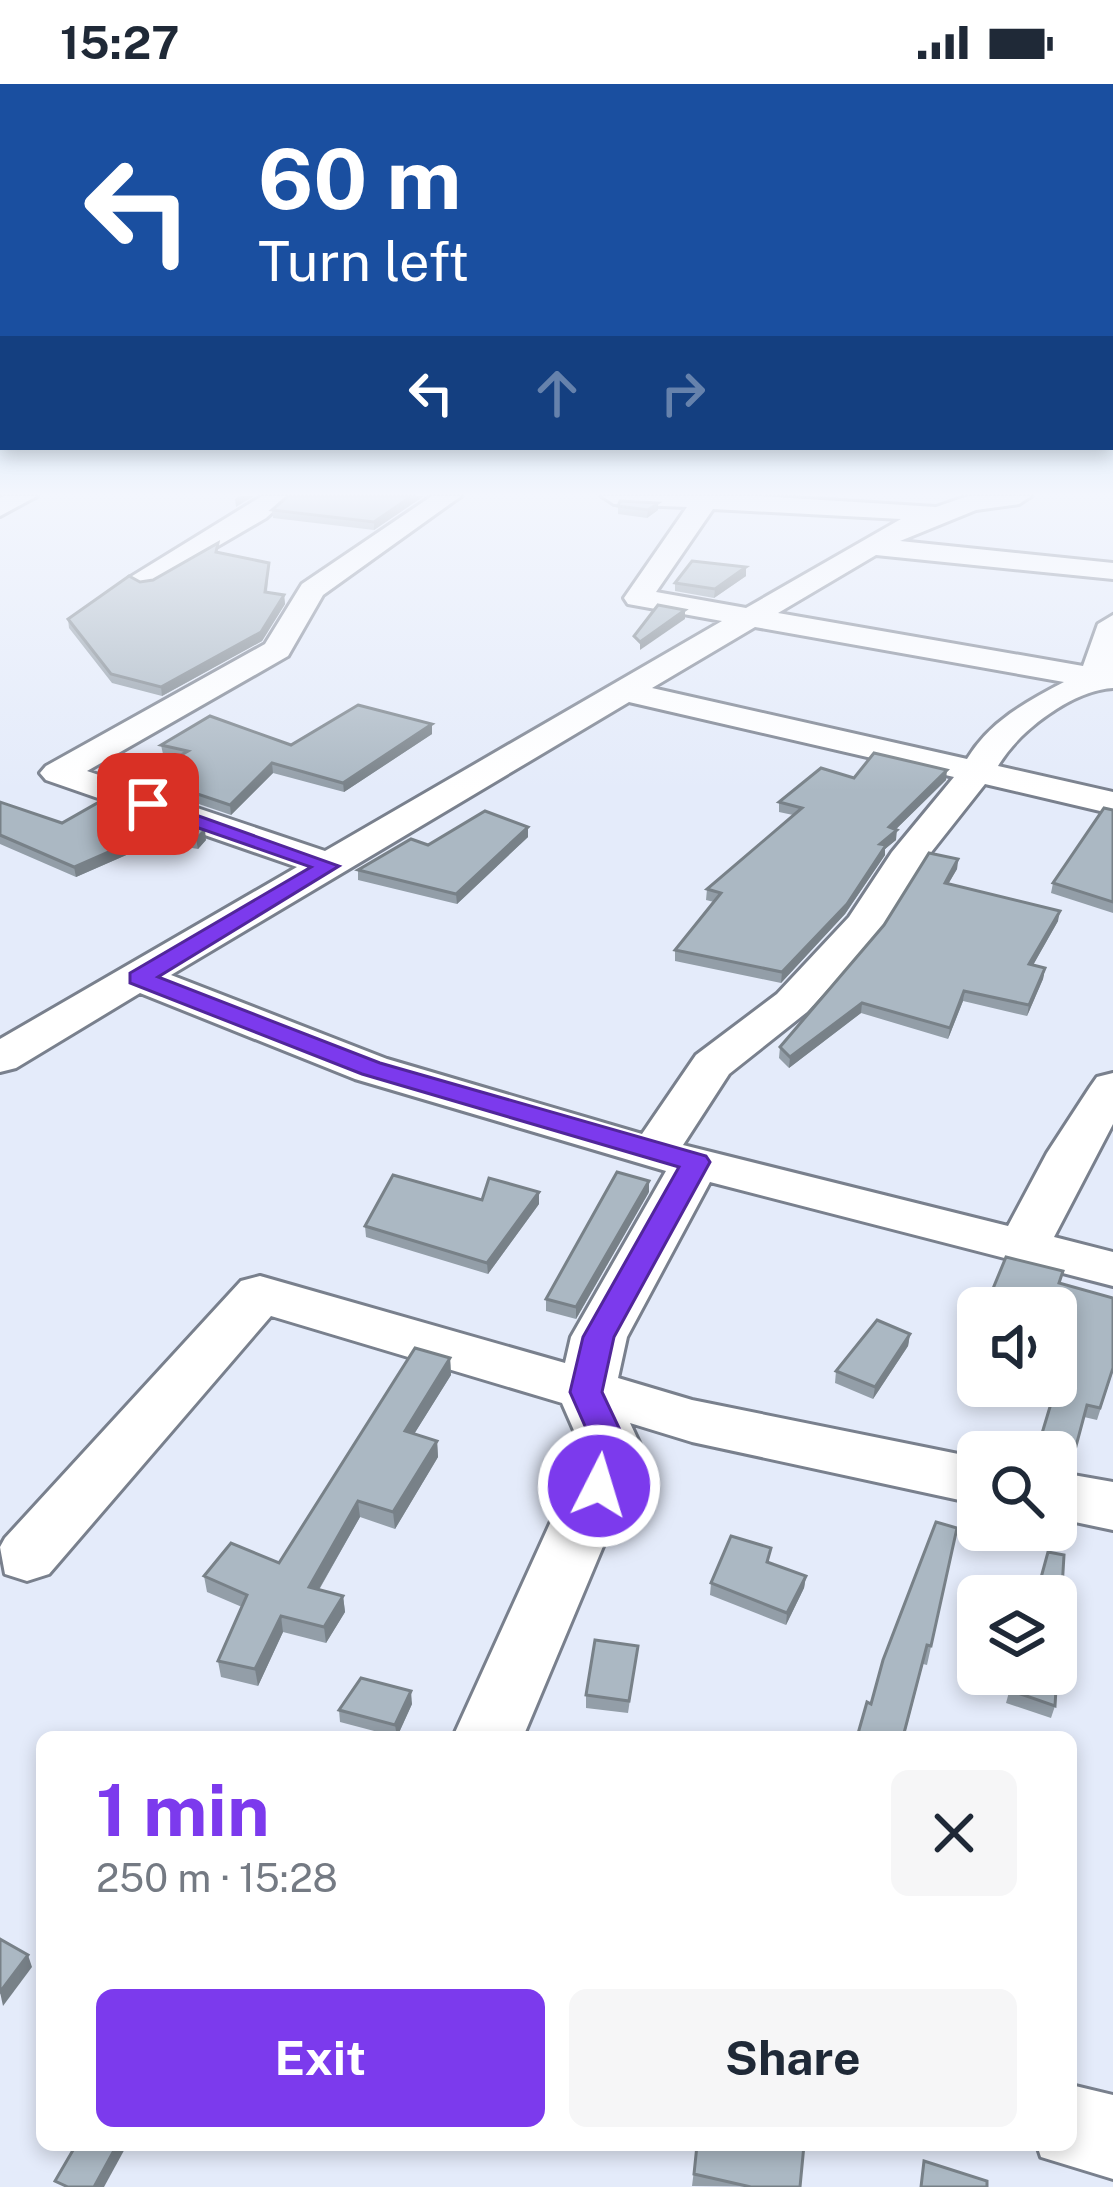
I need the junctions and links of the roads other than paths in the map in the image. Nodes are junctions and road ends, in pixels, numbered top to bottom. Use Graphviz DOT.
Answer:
graph roads {
  1 [pos="310,594"];
  2 [pos="640,594"];
  3 [pos="791,594"];
  4 [pos="750,619"];
  5 [pos="1113,624"];
  6 [pos="1104,679"];
  7 [pos="621,691"];
  8 [pos="977,772"];
  9 [pos="1113,803"];
  10 [pos="328,866"];
  11 [pos="139,978"];
  12 [pos="0,1058"];
  13 [pos="1113,1087"];
  14 [pos="675,1158"];
  15 [pos="1023,1247"];
  16 [pos="1113,1269"];
  17 [pos="586,1392"];
  18 [pos="957,1477"];
  19 [pos="1077,1499"];
  20 [pos="1113,1506"];
  21 [pos="27,1556"];
  22 [pos="491,1731"];
  23 [pos="1077,2128"];
  24 [pos="1113,2137"];
  1 -- 10 [label="street"];
  2 -- 4 [label="street"];
  3 -- 4 [label="street"];
  4 -- 6 [label="street"];
  4 -- 7 [label="street"];
  5 -- 6 [label="street"];
  6 -- 8 [label="street"];
  7 -- 8 [label="street"];
  7 -- 10 [label="street"];
  8 -- 9 [label="street"];
  8 -- 14 [label="street"];
  10 -- 11 [label="street"];
  11 -- 12 [label="street"];
  11 -- 14 [label="street"];
  13 -- 15 [label="street"];
  14 -- 15 [label="street"];
  14 -- 17 [label="street"];
  15 -- 16 [label="street"];
  17 -- 18 [label="street"];
  17 -- 21 [label="street"];
  17 -- 22 [label="street"];
  19 -- 20 [label="street"];
  23 -- 24 [label="street"];
}
